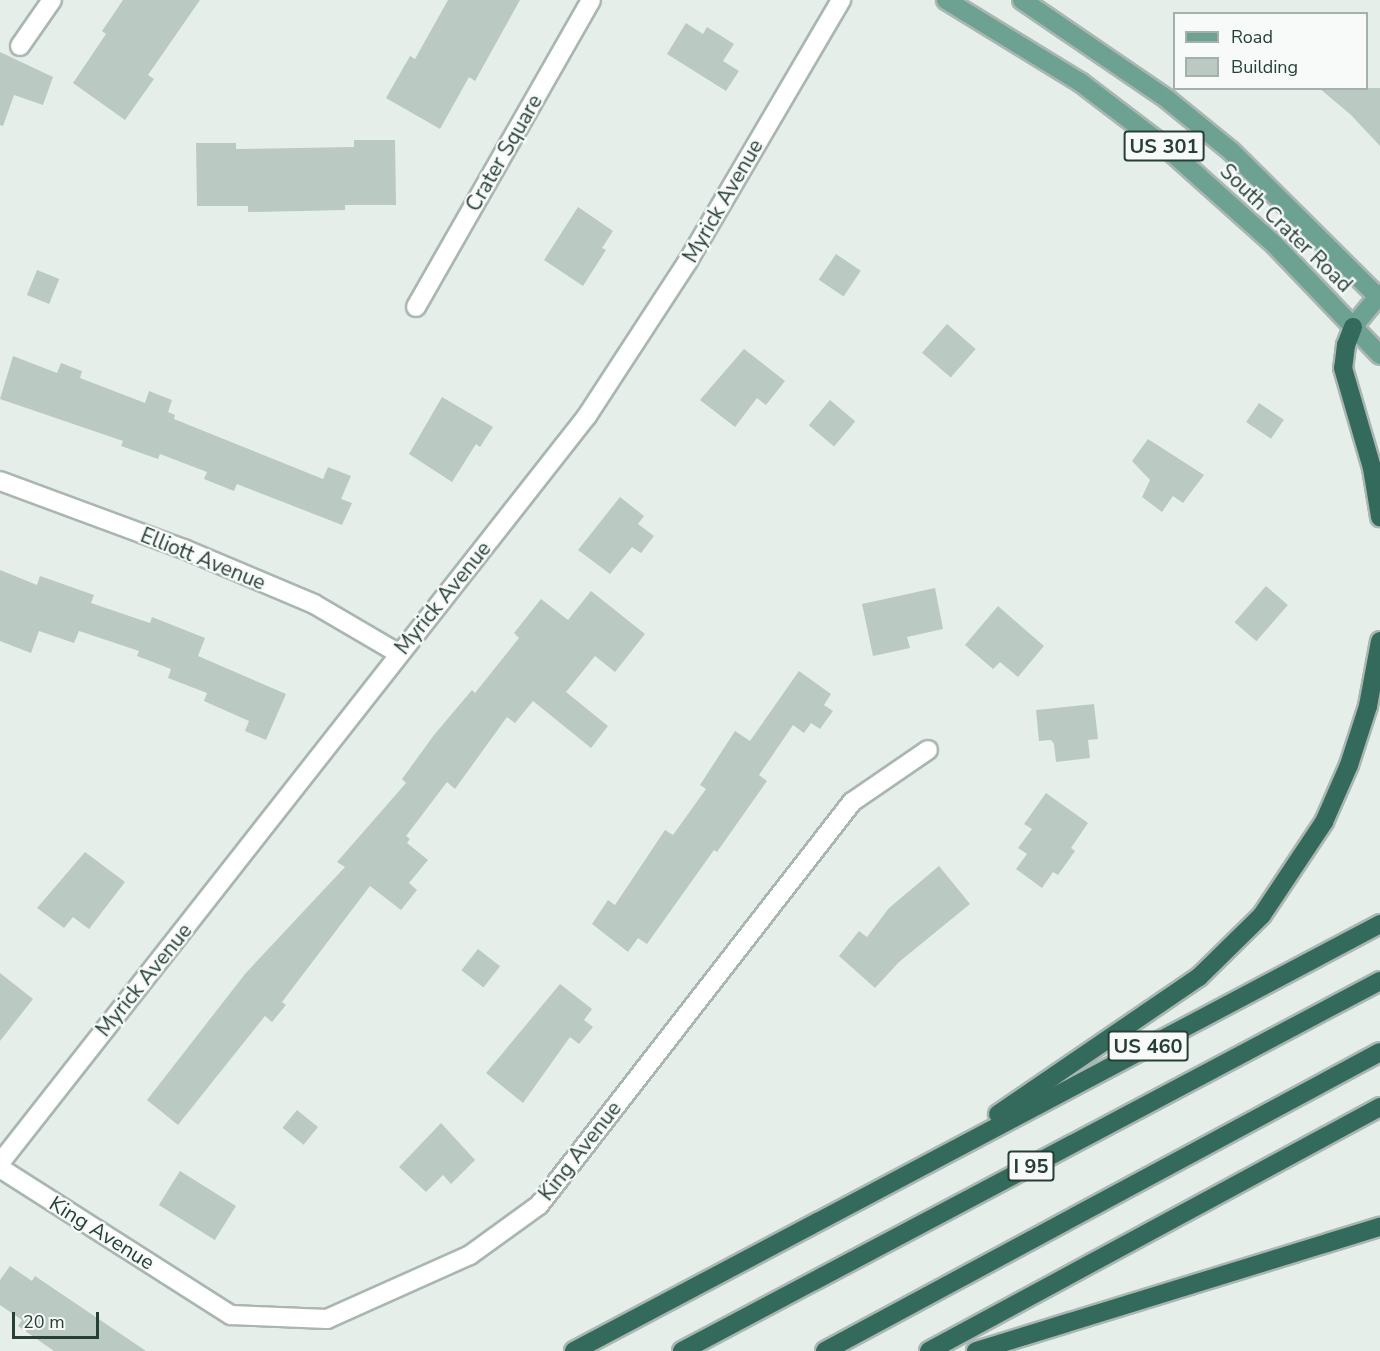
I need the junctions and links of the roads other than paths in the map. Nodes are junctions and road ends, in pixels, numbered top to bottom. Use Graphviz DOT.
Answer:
graph roads {
  1 [pos="52,0"];
  2 [pos="591,0"];
  3 [pos="840,0"];
  4 [pos="946,0"];
  5 [pos="1022,0"];
  6 [pos="20,46"];
  7 [pos="1379,296"];
  8 [pos="416,307"];
  9 [pos="1353,327"];
  10 [pos="1380,355"];
  11 [pos="0,481"];
  12 [pos="1380,517"];
  13 [pos="1380,641"];
  14 [pos="398,653"];
  15 [pos="928,750"];
  16 [pos="1380,924"];
  17 [pos="1380,981"];
  18 [pos="1380,1052"];
  19 [pos="1380,1107"];
  20 [pos="0,1166"];
  21 [pos="915,1168"];
  22 [pos="1380,1227"];
  23 [pos="574,1351"];
  24 [pos="682,1351"];
  25 [pos="825,1351"];
  26 [pos="929,1351"];
  27 [pos="976,1351"];
  1 -- 6 [label="street"];
  2 -- 8 [label="street, Crater Square"];
  3 -- 14 [label="street, Myrick Avenue"];
  4 -- 9 [label="main road, South Crater Road / US 301"];
  5 -- 7 [label="main road, South Crater Road / US 301"];
  7 -- 9 [label="main road"];
  9 -- 10 [label="main road, South Crater Road / US 301"];
  9 -- 12 [label="highway"];
  11 -- 14 [label="street, Elliott Avenue"];
  13 -- 21 [label="highway"];
  14 -- 20 [label="street, Myrick Avenue"];
  15 -- 20 [label="street, King Avenue"];
  16 -- 21 [label="highway, US 460"];
  17 -- 24 [label="highway, I 95"];
  18 -- 25 [label="highway"];
  19 -- 26 [label="highway"];
  21 -- 23 [label="highway, US 460"];
  22 -- 27 [label="highway"];
}
